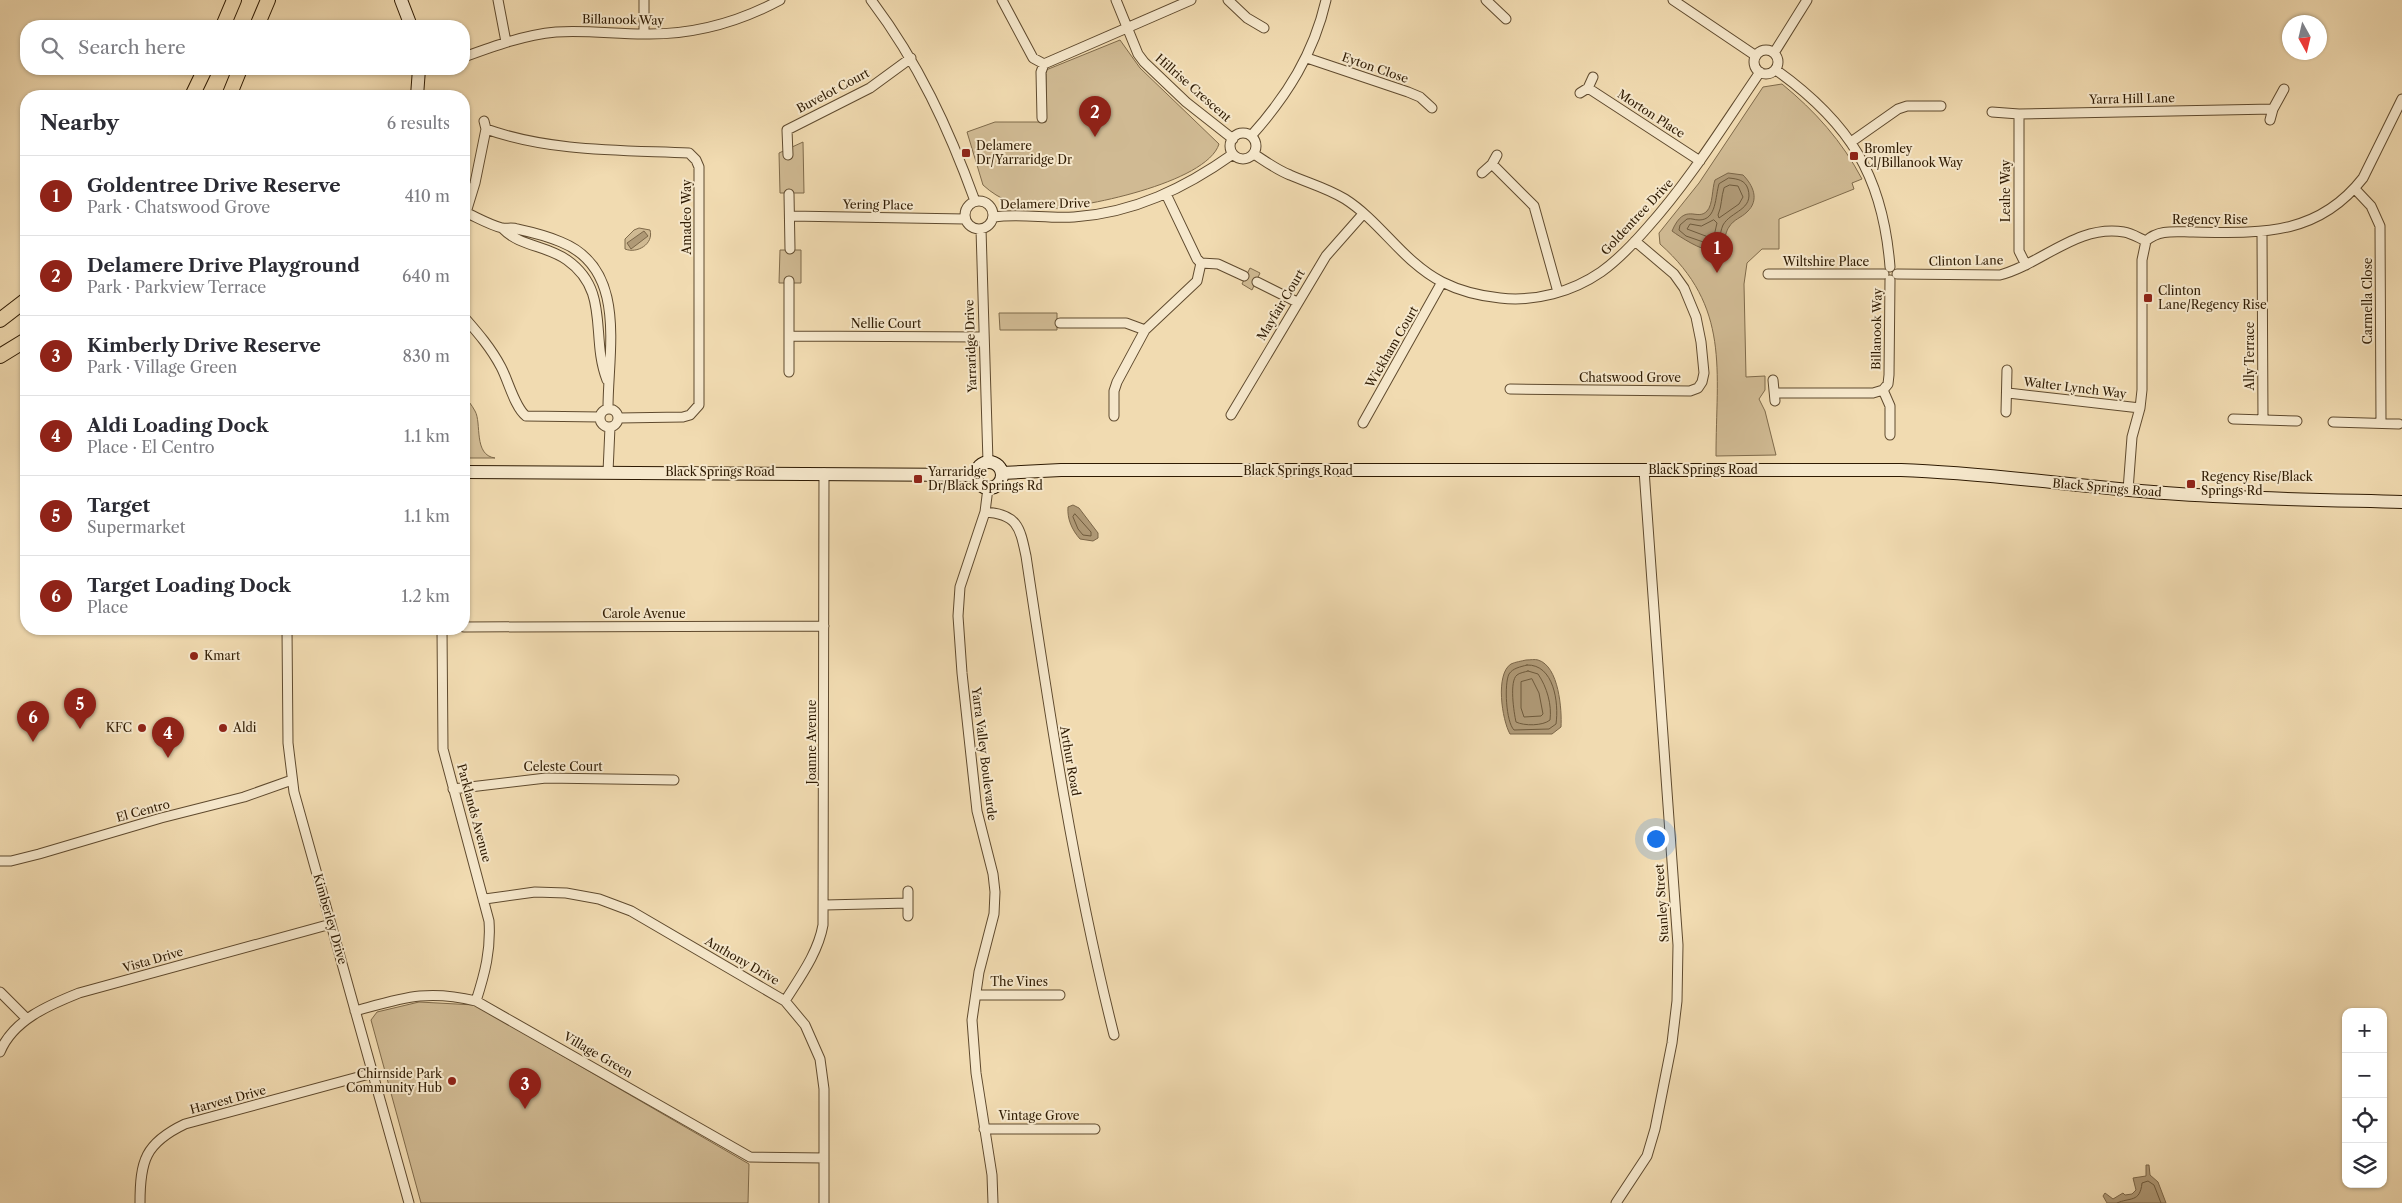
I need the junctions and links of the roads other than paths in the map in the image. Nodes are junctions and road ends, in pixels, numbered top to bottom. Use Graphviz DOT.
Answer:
graph roads {
  1 [pos="234,0"];
  2 [pos="268,0"];
  3 [pos="401,0"];
  4 [pos="498,0"];
  5 [pos="644,0"];
  6 [pos="780,0"];
  7 [pos="871,0"];
  8 [pos="1002,0"];
  9 [pos="1116,0"];
  10 [pos="1191,0"];
  11 [pos="1228,0"];
  12 [pos="1326,0"];
  13 [pos="1486,0"];
  14 [pos="1673,0"];
  15 [pos="1807,0"];
  16 [pos="1506,19"];
  17 [pos="226,20"];
  18 [pos="260,20"];
  19 [pos="409,20"];
  20 [pos="1127,27"];
  21 [pos="1264,28"];
  22 [pos="644,34"];
  23 [pos="506,42"];
  24 [pos="1774,53"];
  25 [pos="470,55"];
  26 [pos="1756,56"];
  27 [pos="911,58"];
  28 [pos="1307,58"];
  29 [pos="1044,64"];
  30 [pos="1776,70"];
  31 [pos="1760,72"];
  32 [pos="202,75"];
  33 [pos="237,75"];
  34 [pos="418,75"];
  35 [pos="1592,77"];
  36 [pos="1588,88"];
  37 [pos="2284,88"];
  38 [pos="195,90"];
  39 [pos="231,90"];
  40 [pos="417,90"];
  41 [pos="1580,93"];
  42 [pos="2402,99"];
  43 [pos="1941,106"];
  44 [pos="1432,108"];
  45 [pos="2272,108"];
  46 [pos="1992,112"];
  47 [pos="2019,114"];
  48 [pos="1042,118"];
  49 [pos="2270,120"];
  50 [pos="1251,136"];
  51 [pos="1233,139"];
  52 [pos="1850,142"];
  53 [pos="1233,154"];
  54 [pos="1254,154"];
  55 [pos="788,155"];
  56 [pos="1497,155"];
  57 [pos="1700,161"];
  58 [pos="1492,164"];
  59 [pos="1482,173"];
  60 [pos="2354,189"];
  61 [pos="470,193"];
  62 [pos="790,194"];
  63 [pos="1166,194"];
  64 [pos="975,201"];
  65 [pos="1363,214"];
  66 [pos="790,216"];
  67 [pos="994,217"];
  68 [pos="470,218"];
  69 [pos="965,219"];
  70 [pos="502,228"];
  71 [pos="981,229"];
  72 [pos="2262,233"];
  73 [pos="1635,241"];
  74 [pos="2146,241"];
  75 [pos="790,249"];
  76 [pos="1201,263"];
  77 [pos="2026,265"];
  78 [pos="1768,274"];
  79 [pos="1890,274"];
  80 [pos="1244,276"];
  81 [pos="789,281"];
  82 [pos="1257,282"];
  83 [pos="1442,282"];
  84 [pos="1558,292"];
  85 [pos="1296,302"];
  86 [pos="20,305"];
  87 [pos="0,320"];
  88 [pos="470,324"];
  89 [pos="1060,324"];
  90 [pos="1145,330"];
  91 [pos="790,336"];
  92 [pos="983,337"];
  93 [pos="20,344"];
  94 [pos="0,356"];
  95 [pos="2007,370"];
  96 [pos="789,372"];
  97 [pos="1773,380"];
  98 [pos="608,383"];
  99 [pos="1510,390"];
  100 [pos="1883,390"];
  101 [pos="2008,393"];
  102 [pos="608,408"];
  103 [pos="2140,408"];
  104 [pos="2006,412"];
  105 [pos="1231,415"];
  106 [pos="1114,416"];
  107 [pos="600,417"];
  108 [pos="619,418"];
  109 [pos="2233,419"];
  110 [pos="2263,420"];
  111 [pos="2297,421"];
  112 [pos="2333,422"];
  113 [pos="2381,422"];
  114 [pos="1363,424"];
  115 [pos="2399,424"];
  116 [pos="610,427"];
  117 [pos="1890,435"];
  118 [pos="988,462"];
  119 [pos="1644,470"];
  120 [pos="470,472"];
  121 [pos="608,472"];
  122 [pos="824,473"];
  123 [pos="1002,473"];
  124 [pos="976,474"];
  125 [pos="988,488"];
  126 [pos="2128,490"];
  127 [pos="2402,502"];
  128 [pos="985,512"];
  129 [pos="824,626"];
  130 [pos="470,627"];
  131 [pos="287,635"];
  132 [pos="442,635"];
  133 [pos="292,780"];
  134 [pos="674,780"];
  135 [pos="454,789"];
  136 [pos="0,861"];
  137 [pos="908,891"];
  138 [pos="485,899"];
  139 [pos="908,903"];
  140 [pos="824,904"];
  141 [pos="908,916"];
  142 [pos="331,924"];
  143 [pos="0,992"];
  144 [pos="978,995"];
  145 [pos="1060,995"];
  146 [pos="476,1001"];
  147 [pos="785,1001"];
  148 [pos="355,1011"];
  149 [pos="27,1019"];
  150 [pos="1114,1035"];
  151 [pos="0,1052"];
  152 [pos="373,1073"];
  153 [pos="1095,1128"];
  154 [pos="984,1129"];
  155 [pos="824,1158"];
  156 [pos="140,1203"];
  157 [pos="409,1203"];
  158 [pos="824,1203"];
  159 [pos="993,1203"];
  160 [pos="1616,1203"];
  1 -- 17 [label="highway"];
  2 -- 18 [label="highway"];
  3 -- 19 [label="main road"];
  4 -- 23 [label="street"];
  5 -- 22 [label="street"];
  6 -- 22 [label="street, Billanook Way"];
  7 -- 27 [label="street"];
  8 -- 29 [label="street"];
  9 -- 20 [label="street, Hillrise Crescent"];
  10 -- 20 [label="street"];
  11 -- 21 [label="street"];
  12 -- 28 [label="street"];
  13 -- 16 [label="street"];
  14 -- 26 [label="street"];
  15 -- 24 [label="street"];
  20 -- 29 [label="street"];
  20 -- 51 [label="street, Hillrise Crescent"];
  22 -- 23 [label="street, Billanook Way"];
  23 -- 25 [label="street, Billanook Way"];
  24 -- 26 [label="street"];
  24 -- 30 [label="street"];
  26 -- 31 [label="street"];
  27 -- 55 [label="street, Buvelot Court"];
  27 -- 64 [label="street"];
  28 -- 44 [label="street, Eyton Close"];
  28 -- 50 [label="street"];
  29 -- 48 [label="street"];
  30 -- 31 [label="street"];
  30 -- 52 [label="street, Billanook Way"];
  31 -- 57 [label="street, Goldentree Drive"];
  32 -- 38 [label="highway"];
  33 -- 39 [label="highway"];
  34 -- 40 [label="main road"];
  35 -- 36 [label="street"];
  36 -- 41 [label="street"];
  36 -- 57 [label="street, Morton Place"];
  37 -- 45 [label="street"];
  42 -- 60 [label="street, Regency Rise"];
  43 -- 52 [label="street"];
  45 -- 47 [label="street, Yarra Hill Lane"];
  45 -- 49 [label="street"];
  46 -- 47 [label="street, Yarra Hill Lane"];
  47 -- 77 [label="street, Leahe Way"];
  50 -- 51 [label="street"];
  50 -- 54 [label="street"];
  51 -- 53 [label="street"];
  52 -- 79 [label="street, Billanook Way"];
  53 -- 54 [label="street"];
  53 -- 63 [label="street, Delamere Drive"];
  54 -- 65 [label="street, Goldentree Drive"];
  56 -- 58 [label="street"];
  57 -- 73 [label="street, Goldentree Drive"];
  58 -- 59 [label="street"];
  58 -- 84 [label="street"];
  60 -- 72 [label="street, Regency Rise"];
  60 -- 113 [label="street, Carmella Close"];
  61 -- 108 [label="street, Amadeo Way"];
  62 -- 66 [label="street"];
  63 -- 67 [label="street, Delamere Drive"];
  63 -- 76 [label="street"];
  64 -- 67 [label="street"];
  64 -- 69 [label="street"];
  65 -- 83 [label="street, Goldentree Drive"];
  65 -- 85 [label="street, Mayfair Court"];
  66 -- 69 [label="street, Yering Place"];
  66 -- 75 [label="street"];
  67 -- 71 [label="street"];
  68 -- 70 [label="street"];
  69 -- 71 [label="street"];
  70 -- 98 [label="street"];
  70 -- 98 [label="street"];
  71 -- 92 [label="street, Yarraridge Drive"];
  72 -- 74 [label="street, Regency Rise"];
  72 -- 110 [label="street, Ally Terrace"];
  73 -- 84 [label="street, Goldentree Drive"];
  73 -- 99 [label="street, Chatswood Grove"];
  74 -- 77 [label="street, Clinton Lane"];
  74 -- 103 [label="street"];
  76 -- 80 [label="street"];
  76 -- 90 [label="street"];
  77 -- 79 [label="street, Clinton Lane"];
  78 -- 79 [label="street, Wiltshire Place"];
  79 -- 100 [label="street, Billanook Way"];
  81 -- 91 [label="street"];
  82 -- 85 [label="street"];
  83 -- 84 [label="street, Goldentree Drive"];
  83 -- 114 [label="street, Wickham Court"];
  85 -- 105 [label="street, Mayfair Court"];
  86 -- 87 [label="highway"];
  88 -- 107 [label="street"];
  89 -- 90 [label="street"];
  90 -- 106 [label="street"];
  91 -- 92 [label="street, Nellie Court"];
  91 -- 96 [label="street"];
  92 -- 118 [label="street, Yarraridge Drive"];
  93 -- 94 [label="highway"];
  95 -- 101 [label="street, Walter Lynch Way"];
  97 -- 100 [label="street"];
  98 -- 102 [label="street"];
  100 -- 117 [label="street"];
  101 -- 103 [label="street, Walter Lynch Way"];
  101 -- 104 [label="street, Walter Lynch Way"];
  102 -- 107 [label="street"];
  102 -- 108 [label="street"];
  103 -- 126 [label="street"];
  107 -- 116 [label="street"];
  108 -- 116 [label="street"];
  109 -- 110 [label="street"];
  110 -- 111 [label="street"];
  112 -- 113 [label="street"];
  113 -- 115 [label="street"];
  116 -- 121 [label="street"];
  118 -- 123 [label="main road"];
  118 -- 124 [label="main road"];
  119 -- 123 [label="main road, Black Springs Road"];
  119 -- 126 [label="main road, Black Springs Road"];
  119 -- 160 [label="street, Stanley Street"];
  120 -- 121 [label="main road, Black Springs Road"];
  121 -- 122 [label="main road, Black Springs Road"];
  122 -- 124 [label="main road, Black Springs Road"];
  122 -- 129 [label="street, Joanne Avenue"];
  123 -- 125 [label="main road"];
  124 -- 125 [label="main road"];
  125 -- 128 [label="street, Yarra Valley Boulevarde"];
  126 -- 127 [label="main road, Black Springs Road"];
  128 -- 144 [label="street, Yarra Valley Boulevarde"];
  128 -- 150 [label="street, Arthur Road"];
  129 -- 130 [label="street, Carole Avenue"];
  129 -- 140 [label="street, Joanne Avenue"];
  131 -- 133 [label="street, Kimberley Drive"];
  132 -- 135 [label="street, Parklands Avenue"];
  133 -- 136 [label="street, El Centro"];
  133 -- 142 [label="street, Kimberley Drive"];
  134 -- 135 [label="street, Celeste Court"];
  135 -- 138 [label="street, Parklands Avenue"];
  137 -- 139 [label="street"];
  138 -- 146 [label="street, Parklands Avenue"];
  138 -- 147 [label="street, Anthony Drive"];
  139 -- 140 [label="street"];
  139 -- 141 [label="street"];
  140 -- 147 [label="street, Joanne Avenue"];
  142 -- 148 [label="street, Kimberley Drive"];
  142 -- 149 [label="street, Vista Drive"];
  143 -- 149 [label="street"];
  144 -- 145 [label="street, The Vines"];
  144 -- 154 [label="street, Yarra Valley Boulevarde"];
  146 -- 148 [label="street, Village Green"];
  146 -- 155 [label="street, Village Green"];
  147 -- 155 [label="street, Anthony Drive"];
  148 -- 152 [label="street, Kimberley Drive"];
  149 -- 151 [label="street, Vista Drive"];
  152 -- 156 [label="street, Harvest Drive"];
  152 -- 157 [label="street, Kimberley Drive"];
  153 -- 154 [label="street, Vintage Grove"];
  154 -- 159 [label="street, Yarra Valley Boulevarde"];
  155 -- 158 [label="street, Anthony Drive"];
}
